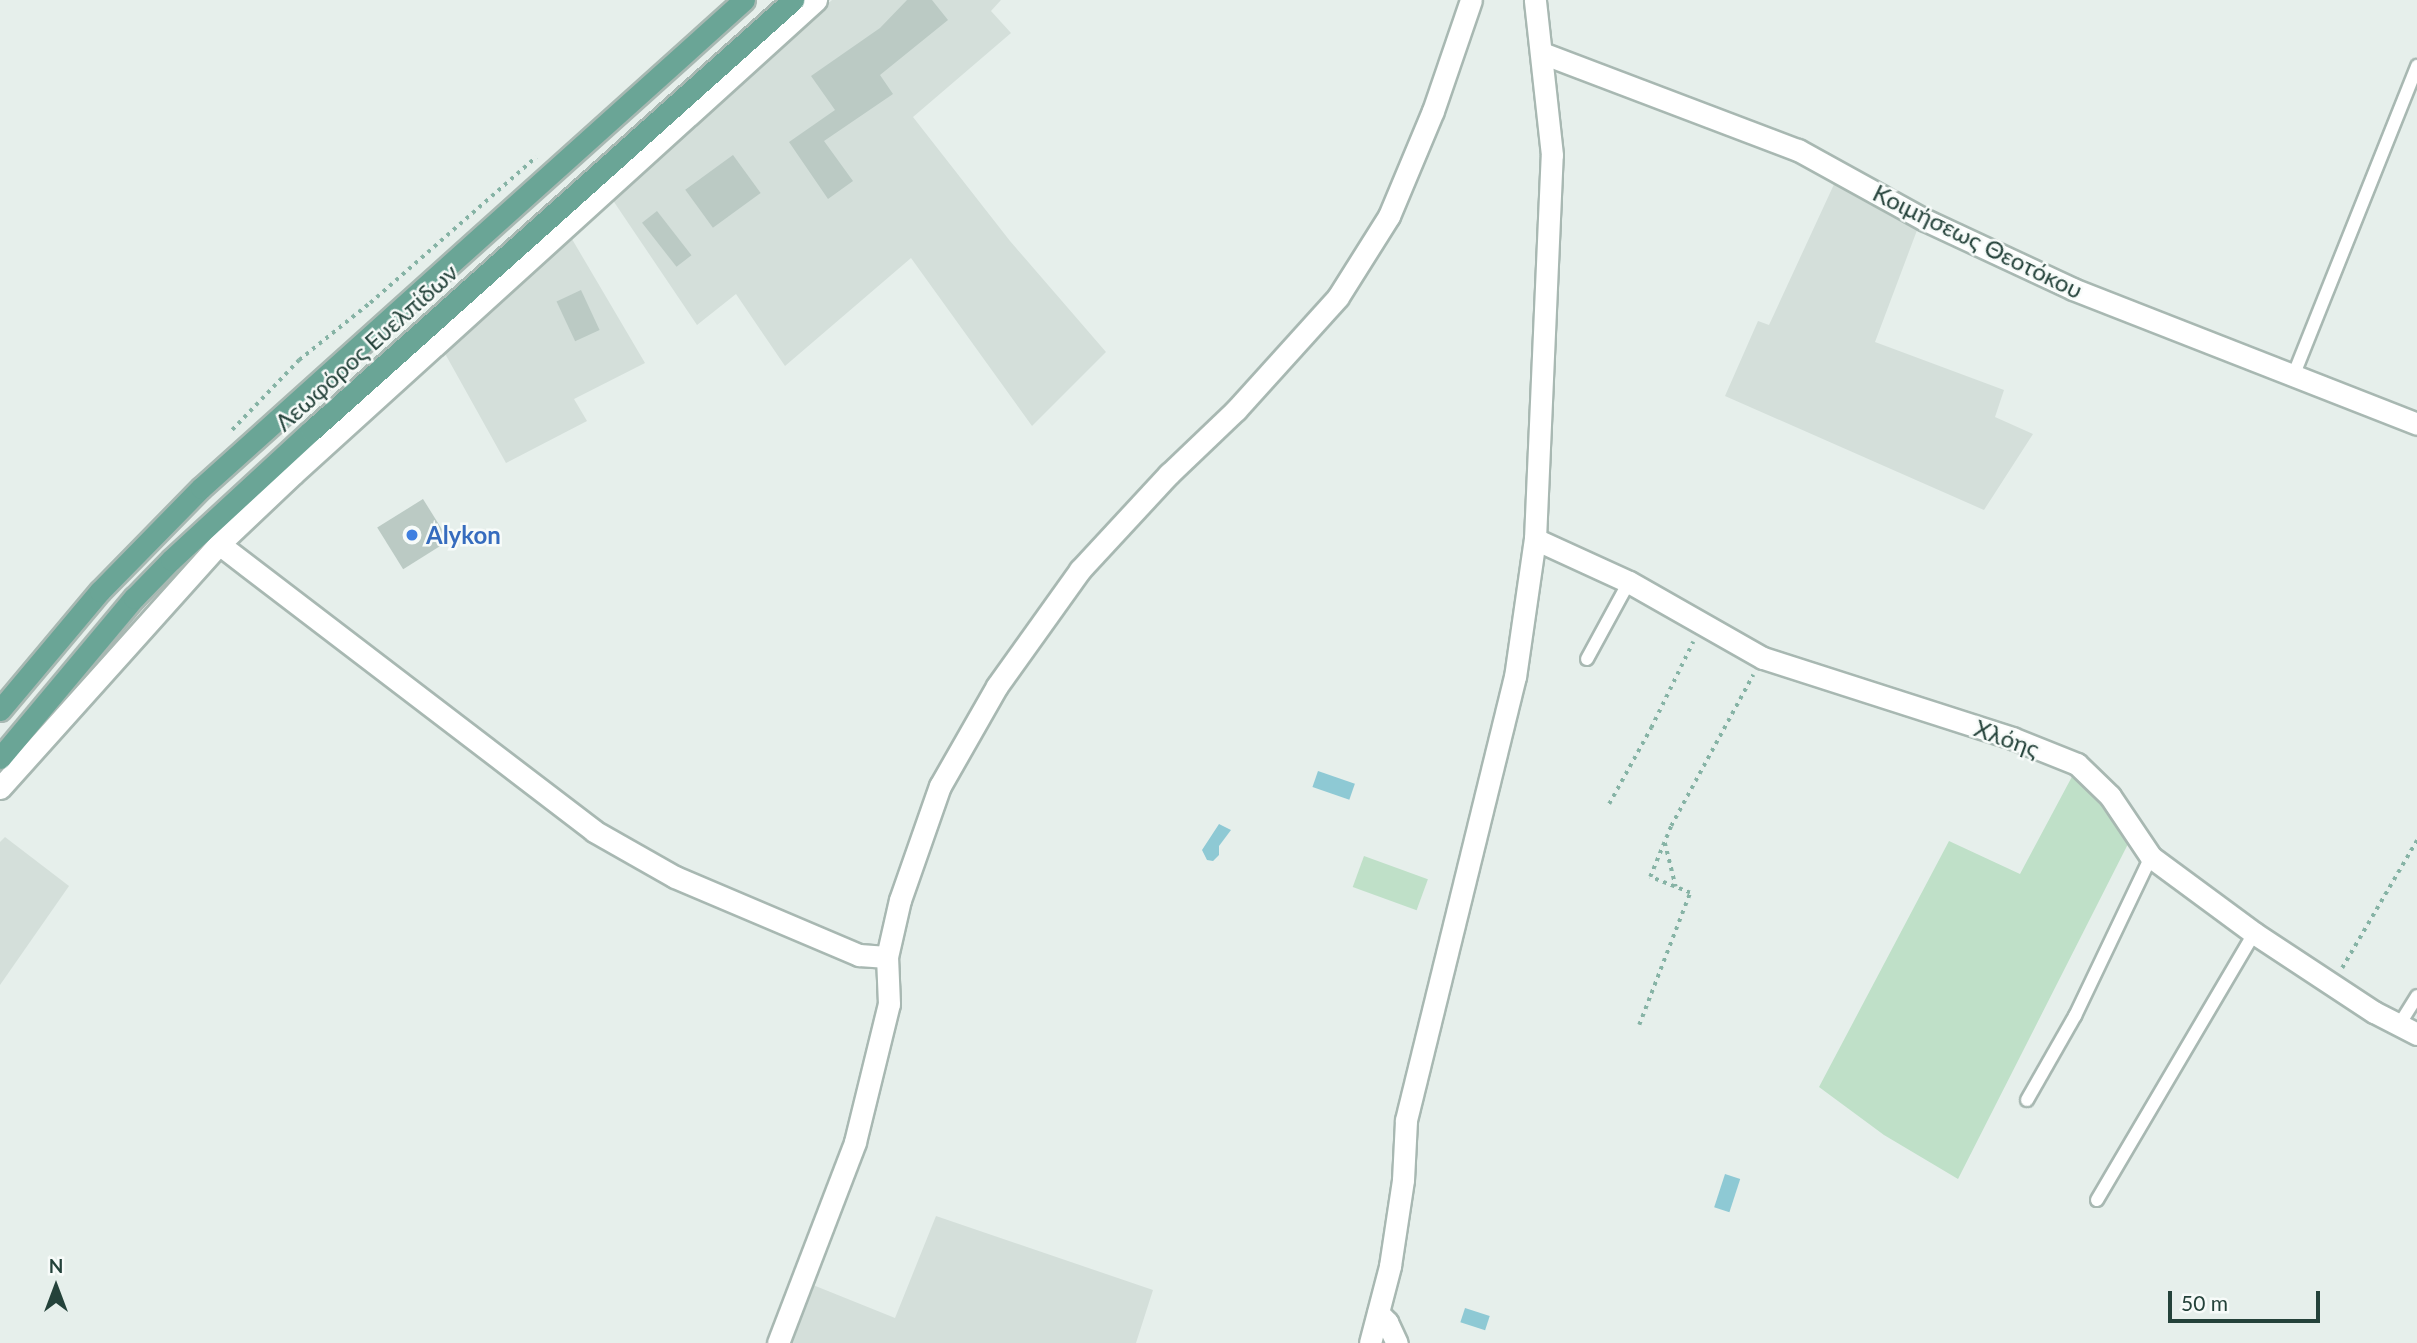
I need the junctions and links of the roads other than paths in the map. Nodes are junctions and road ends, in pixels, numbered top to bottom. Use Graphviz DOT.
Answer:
graph roads {
  1 [pos="744,0"];
  2 [pos="793,0"];
  3 [pos="817,0"];
  4 [pos="1471,0"];
  5 [pos="1535,0"];
  6 [pos="1542,53"];
  7 [pos="2417,66"];
  8 [pos="2294,374"];
  9 [pos="2417,424"];
  10 [pos="1535,539"];
  11 [pos="219,544"];
  12 [pos="1629,582"];
  13 [pos="1587,659"];
  14 [pos="0,710"];
  15 [pos="0,758"];
  16 [pos="0,788"];
  17 [pos="2151,857"];
  18 [pos="2254,933"];
  19 [pos="887,957"];
  20 [pos="2417,996"];
  21 [pos="2408,1029"];
  22 [pos="2027,1100"];
  23 [pos="2097,1200"];
  24 [pos="1378,1313"];
  25 [pos="778,1343"];
  26 [pos="1370,1343"];
  27 [pos="1397,1343"];
  1 -- 14 [label="main road, Λεωφόρος Ευελπίδων"];
  2 -- 15 [label="main road, Λεωφόρος Ευελπίδων"];
  3 -- 11 [label="street"];
  4 -- 19 [label="street"];
  5 -- 6 [label="street"];
  6 -- 8 [label="street, Κοιμήσεως Θεοτόκου"];
  6 -- 10 [label="street"];
  7 -- 8 [label="lane"];
  8 -- 9 [label="street, Κοιμήσεως Θεοτόκου"];
  10 -- 12 [label="street, Χλόης"];
  10 -- 24 [label="street"];
  11 -- 16 [label="street"];
  11 -- 19 [label="street"];
  12 -- 13 [label="lane"];
  12 -- 17 [label="street, Χλόης"];
  17 -- 18 [label="street, Χλόης"];
  17 -- 22 [label="lane"];
  18 -- 21 [label="street, Χλόης"];
  18 -- 23 [label="lane"];
  19 -- 25 [label="street"];
  20 -- 21 [label="lane"];
  24 -- 26 [label="street"];
  24 -- 27 [label="street"];
}
